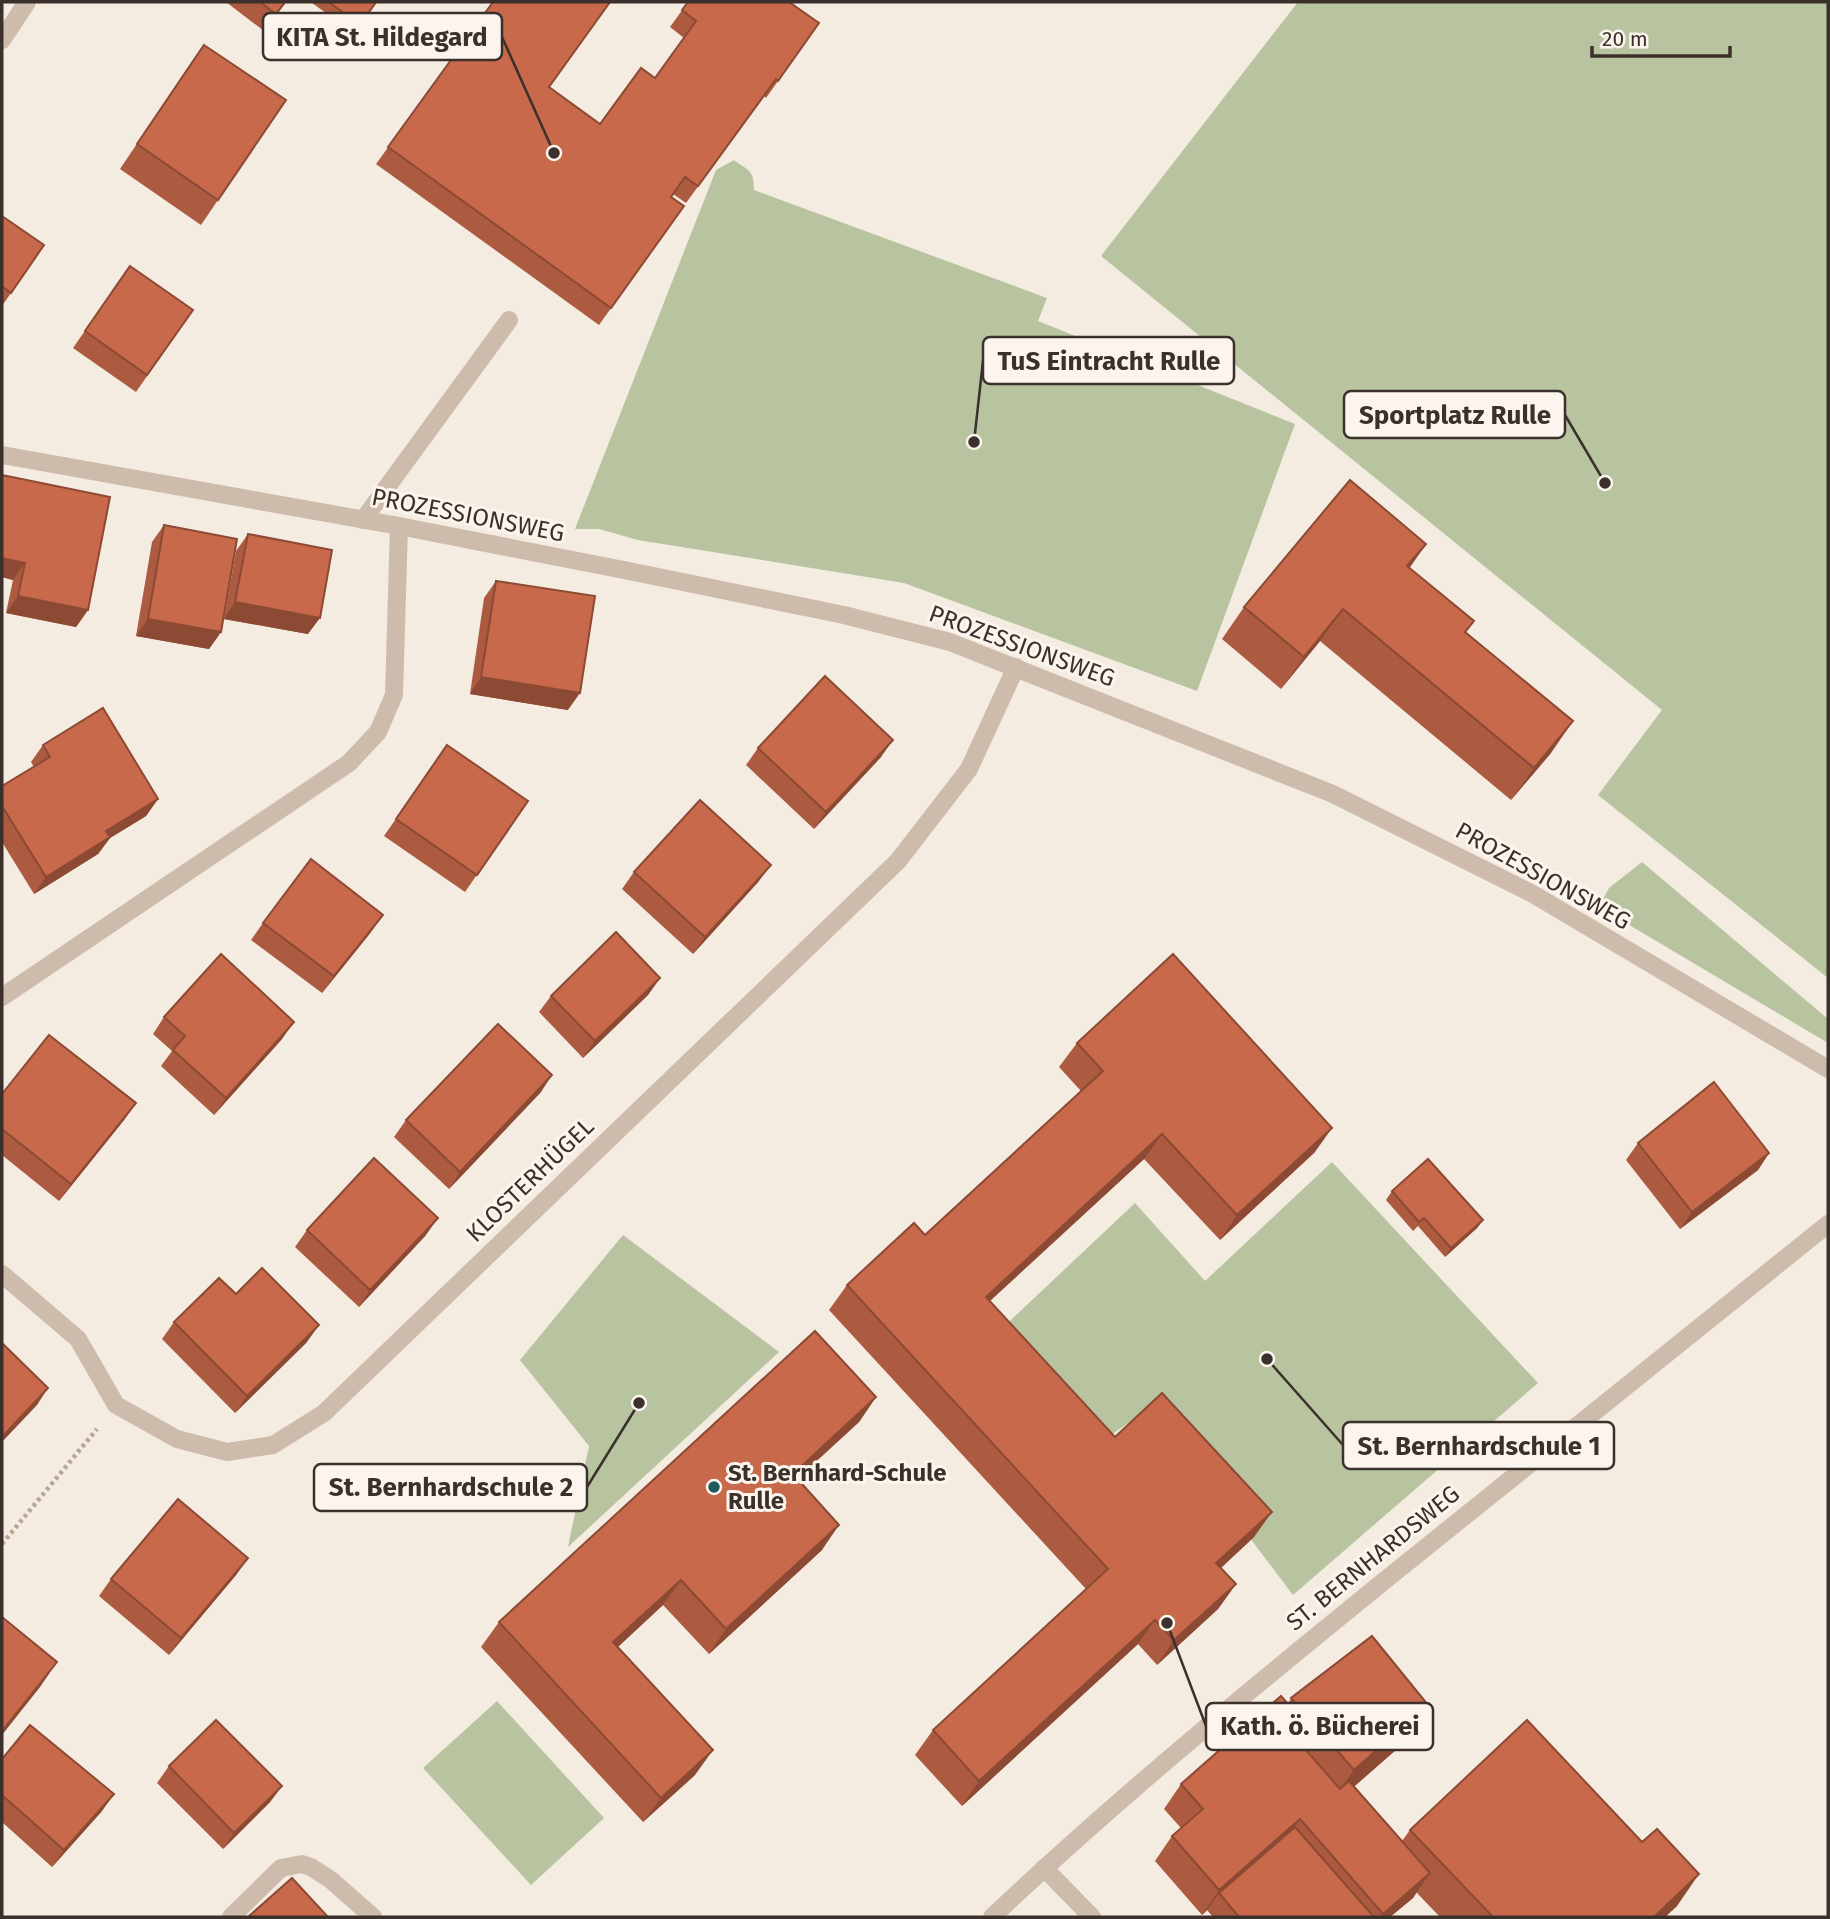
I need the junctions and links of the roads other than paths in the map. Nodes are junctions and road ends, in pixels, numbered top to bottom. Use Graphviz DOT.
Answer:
graph roads {
  1 [pos="27,2"];
  2 [pos="2,40"];
  3 [pos="509,320"];
  4 [pos="2,454"];
  5 [pos="363,520"];
  6 [pos="399,526"];
  7 [pos="1016,667"];
  8 [pos="2,997"];
  9 [pos="1828,1069"];
  10 [pos="1828,1224"];
  11 [pos="2,1274"];
  12 [pos="1044,1868"];
  13 [pos="231,1917"];
  14 [pos="373,1917"];
  15 [pos="992,1917"];
  16 [pos="1092,1917"];
  1 -- 2 [label="street"];
  3 -- 5 [label="street"];
  4 -- 5 [label="street, PROZESSIONSWEG"];
  5 -- 6 [label="street, PROZESSIONSWEG"];
  6 -- 7 [label="street, PROZESSIONSWEG"];
  6 -- 8 [label="street"];
  7 -- 9 [label="street, PROZESSIONSWEG"];
  7 -- 11 [label="street, KLOSTERHÜGEL"];
  10 -- 12 [label="street, ST. BERNHARDSWEG"];
  12 -- 15 [label="street, ST. BERNHARDSWEG"];
  12 -- 16 [label="street"];
  13 -- 14 [label="street"];
}
